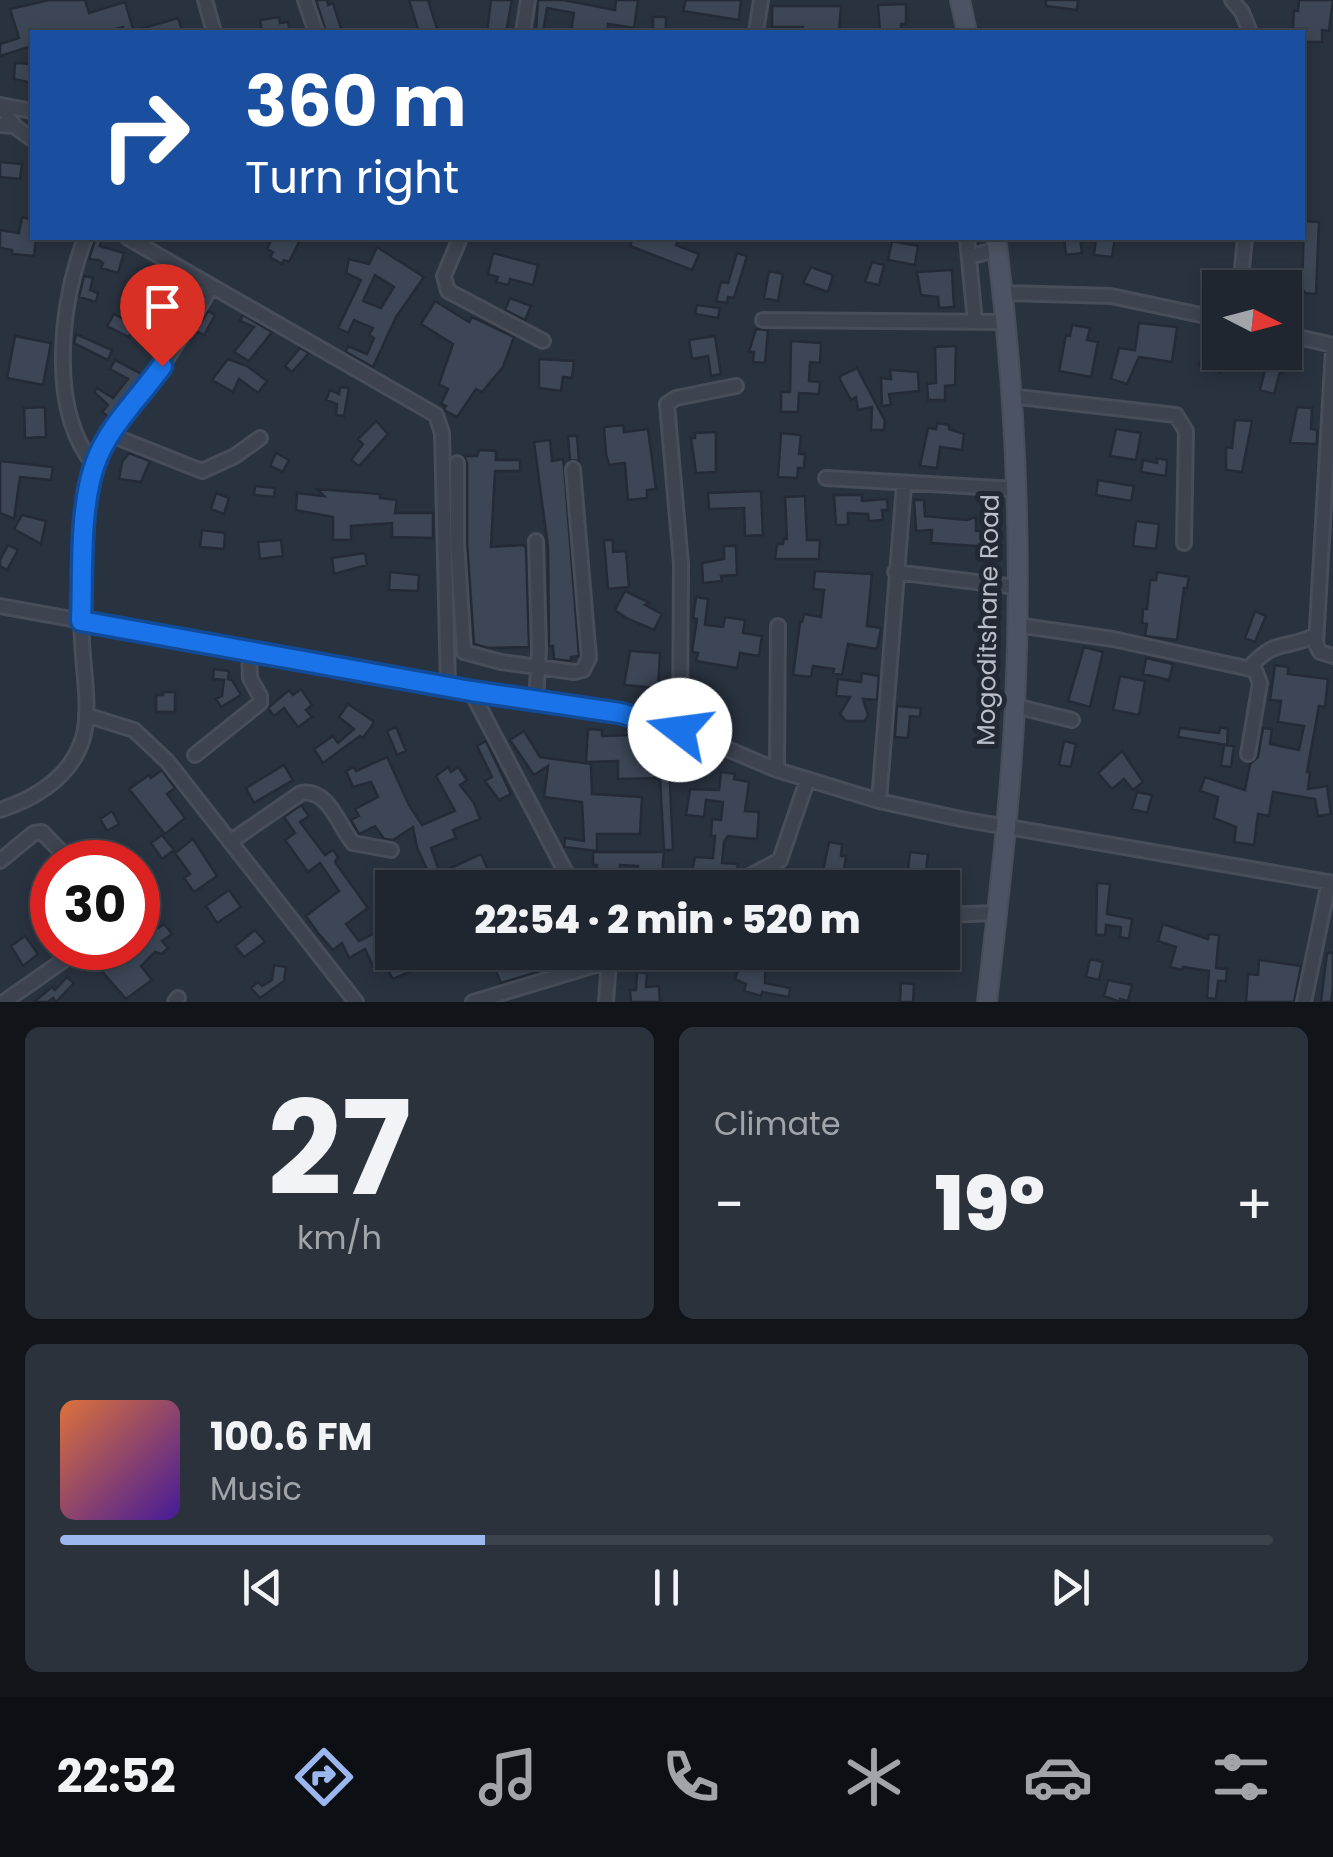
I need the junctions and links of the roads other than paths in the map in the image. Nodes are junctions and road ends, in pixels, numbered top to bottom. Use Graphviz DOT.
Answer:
graph roads {
  1 [pos="205,0"];
  2 [pos="304,0"];
  3 [pos="528,0"];
  4 [pos="761,0"];
  5 [pos="960,0"];
  6 [pos="1232,0"];
  7 [pos="1242,6"];
  8 [pos="213,30"];
  9 [pos="315,30"];
  10 [pos="523,30"];
  11 [pos="756,30"];
  12 [pos="967,30"];
  13 [pos="1249,30"];
  14 [pos="1,105"];
  15 [pos="30,111"];
  16 [pos="7,126"];
  17 [pos="30,139"];
  18 [pos="83,240"];
  19 [pos="131,240"];
  20 [pos="459,240"];
  21 [pos="967,240"];
  22 [pos="1245,240"];
  23 [pos="997,243"];
  24 [pos="969,256"];
  25 [pos="1242,270"];
  26 [pos="211,288"];
  27 [pos="1003,293"];
  28 [pos="1202,316"];
  29 [pos="763,320"];
  30 [pos="975,322"];
  31 [pos="1005,322"];
  32 [pos="1302,339"];
  33 [pos="542,340"];
  34 [pos="1333,347"];
  35 [pos="736,386"];
  36 [pos="1010,396"];
  37 [pos="111,435"];
  38 [pos="260,438"];
  39 [pos="458,463"];
  40 [pos="94,465"];
  41 [pos="572,470"];
  42 [pos="826,478"];
  43 [pos="904,485"];
  44 [pos="1016,489"];
  45 [pos="536,541"];
  46 [pos="1184,543"];
  47 [pos="895,572"];
  48 [pos="1017,587"];
  49 [pos="0,606"];
  50 [pos="81,621"];
  51 [pos="778,626"];
  52 [pos="1016,626"];
  53 [pos="1316,636"];
  54 [pos="249,651"];
  55 [pos="1333,656"];
  56 [pos="538,666"];
  57 [pos="1249,668"];
  58 [pos="448,687"];
  59 [pos="471,691"];
  60 [pos="536,702"];
  61 [pos="1015,706"];
  62 [pos="86,715"];
  63 [pos="1072,720"];
  64 [pos="680,730"];
  65 [pos="1248,754"];
  66 [pos="195,755"];
  67 [pos="777,770"];
  68 [pos="807,781"];
  69 [pos="879,801"];
  70 [pos="0,810"];
  71 [pos="1007,826"];
  72 [pos="50,840"];
  73 [pos="230,842"];
  74 [pos="391,850"];
  75 [pos="0,861"];
  76 [pos="565,870"];
  77 [pos="761,870"];
  78 [pos="1331,882"];
  79 [pos="998,913"];
  80 [pos="960,914"];
  81 [pos="49,970"];
  82 [pos="568,970"];
  83 [pos="607,970"];
  84 [pos="3,1001"];
  85 [pos="356,1002"];
  86 [pos="473,1002"];
  87 [pos="606,1002"];
  88 [pos="987,1002"];
  89 [pos="1304,1002"];
  1 -- 8 [label="street"];
  2 -- 9 [label="street"];
  3 -- 10 [label="street"];
  4 -- 11 [label="street"];
  5 -- 12 [label="main road"];
  6 -- 7 [label="street"];
  7 -- 13 [label="street"];
  14 -- 15 [label="street"];
  14 -- 16 [label="street"];
  16 -- 17 [label="street"];
  18 -- 40 [label="street"];
  19 -- 26 [label="street"];
  20 -- 33 [label="street"];
  21 -- 24 [label="street"];
  22 -- 25 [label="street"];
  23 -- 24 [label="street"];
  23 -- 27 [label="main road, Mogoditshane Road"];
  24 -- 30 [label="street"];
  26 -- 37 [label="street"];
  26 -- 58 [label="street"];
  27 -- 28 [label="street"];
  27 -- 31 [label="main road, Mogoditshane Road"];
  29 -- 30 [label="street"];
  30 -- 31 [label="street"];
  31 -- 36 [label="main road, Mogoditshane Road"];
  32 -- 34 [label="street"];
  34 -- 53 [label="street"];
  35 -- 64 [label="street"];
  36 -- 44 [label="main road, Mogoditshane Road"];
  36 -- 46 [label="street"];
  37 -- 38 [label="street"];
  37 -- 40 [label="street"];
  39 -- 56 [label="street"];
  40 -- 50 [label="street"];
  41 -- 56 [label="street"];
  42 -- 43 [label="street"];
  43 -- 44 [label="street"];
  43 -- 47 [label="street"];
  44 -- 48 [label="main road, Mogoditshane Road"];
  45 -- 56 [label="street"];
  47 -- 48 [label="street"];
  47 -- 69 [label="street"];
  48 -- 52 [label="main road, Mogoditshane Road"];
  49 -- 50 [label="street"];
  50 -- 54 [label="street"];
  50 -- 62 [label="street"];
  51 -- 67 [label="street"];
  52 -- 57 [label="street"];
  52 -- 61 [label="main road, Mogoditshane Road"];
  53 -- 55 [label="street"];
  53 -- 57 [label="street"];
  54 -- 58 [label="street"];
  54 -- 66 [label="street"];
  56 -- 60 [label="street"];
  57 -- 65 [label="street"];
  58 -- 59 [label="street"];
  59 -- 60 [label="street"];
  59 -- 76 [label="street"];
  60 -- 64 [label="street"];
  61 -- 63 [label="street"];
  61 -- 71 [label="main road, Mogoditshane Road"];
  62 -- 70 [label="street"];
  62 -- 73 [label="street"];
  64 -- 67 [label="street"];
  67 -- 68 [label="street"];
  68 -- 69 [label="street"];
  68 -- 77 [label="street"];
  69 -- 71 [label="street"];
  71 -- 78 [label="street"];
  71 -- 79 [label="main road, Mogoditshane Road"];
  72 -- 75 [label="street"];
  73 -- 74 [label="street"];
  73 -- 85 [label="street"];
  78 -- 89 [label="street"];
  79 -- 80 [label="street"];
  79 -- 88 [label="main road, Mogoditshane Road"];
  81 -- 84 [label="street"];
  82 -- 86 [label="street"];
  83 -- 87 [label="street"];
}
